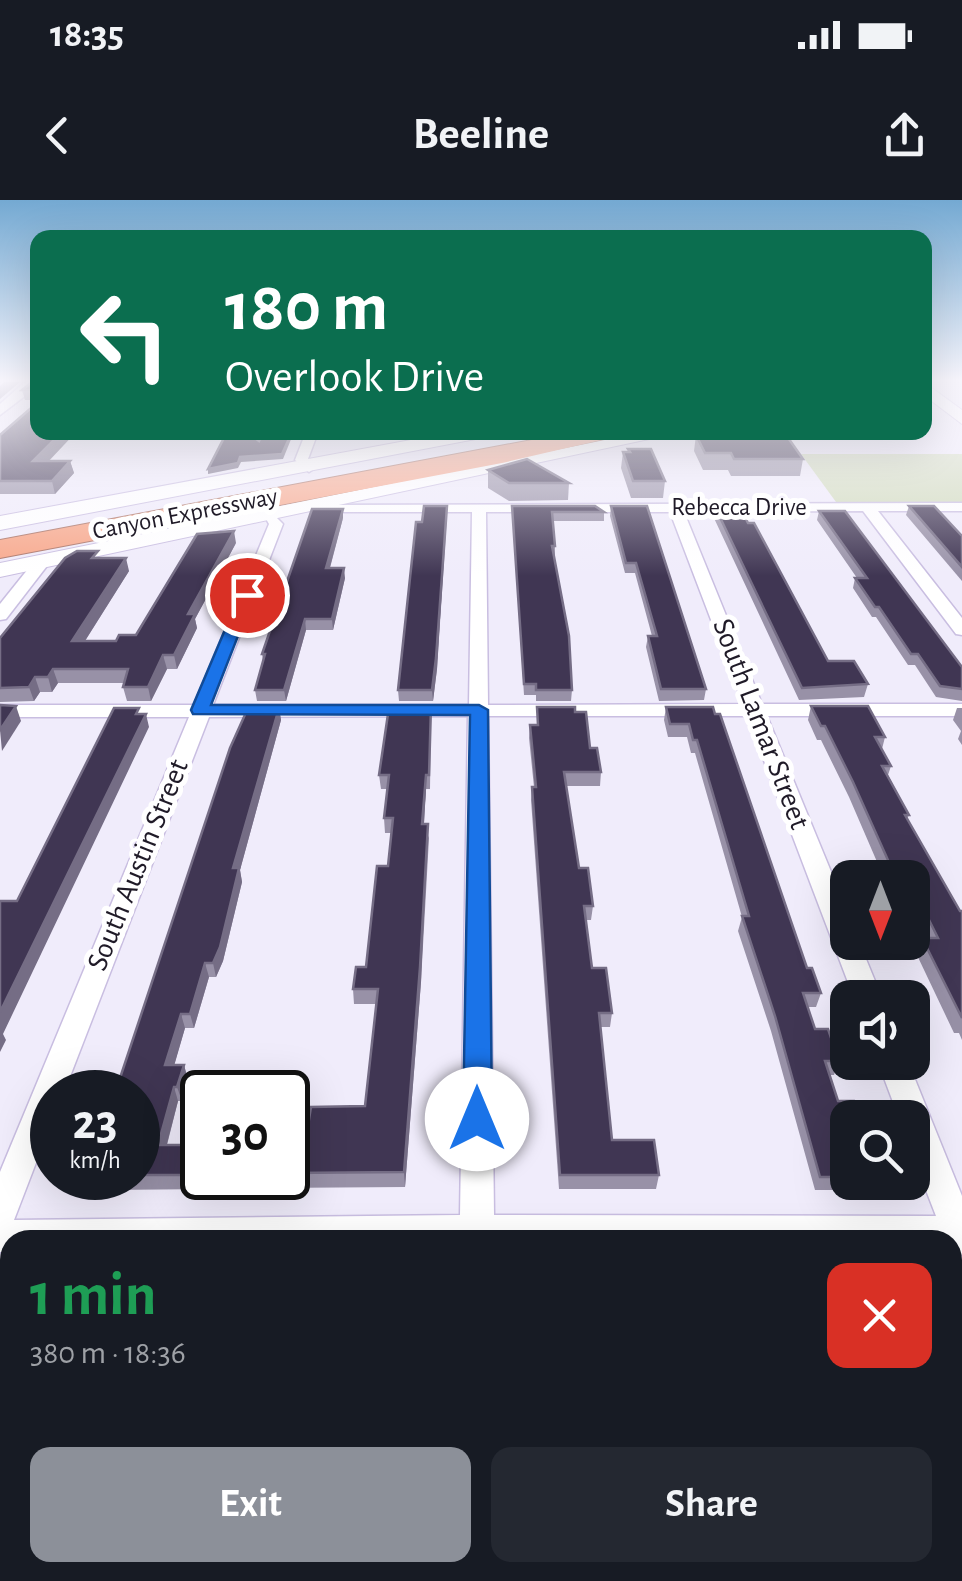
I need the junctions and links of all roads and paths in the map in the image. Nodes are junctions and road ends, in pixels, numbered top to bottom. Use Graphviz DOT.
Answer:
graph roads {
  1 [pos="306,446"];
  2 [pos="475,446"];
  3 [pos="483,446"];
  4 [pos="485,446"];
  5 [pos="614,446"];
  6 [pos="309,468"];
  7 [pos="389,502"];
  8 [pos="181,504"];
  9 [pos="675,507"];
  10 [pos="868,507"];
  11 [pos="962,507"];
  12 [pos="480,508"];
  13 [pos="272,517"];
  14 [pos="0,525"];
  15 [pos="0,536"];
  16 [pos="0,551"];
  17 [pos="42,562"];
  18 [pos="0,570"];
  19 [pos="0,614"];
  20 [pos="962,630"];
  21 [pos="200,710"];
  22 [pos="479,710"];
  23 [pos="755,710"];
  24 [pos="962,710"];
  25 [pos="0,711"];
  26 [pos="861,980"];
  27 [pos="900,1080"];
  28 [pos="0,1213"];
  29 [pos="477,1230"];
  30 [pos="959,1230"];
  1 -- 6 [label="street"];
  2 -- 6 [label="main road"];
  3 -- 8 [label="highway, Canyon Expressway"];
  4 -- 16 [label="highway, Canyon Expressway"];
  5 -- 7 [label="main road"];
  6 -- 14 [label="main road"];
  7 -- 12 [label="street, Rebecca Drive"];
  7 -- 13 [label="main road"];
  8 -- 14 [label="highway"];
  8 -- 15 [label="highway, Canyon Expressway"];
  9 -- 10 [label="street, Rebecca Drive"];
  9 -- 12 [label="street, Rebecca Drive"];
  9 -- 23 [label="street, South Lamar Street"];
  10 -- 11 [label="street, Rebecca Drive"];
  10 -- 20 [label="street"];
  12 -- 22 [label="street"];
  13 -- 17 [label="main road"];
  13 -- 21 [label="street, South Austin Street"];
  17 -- 18 [label="main road"];
  17 -- 19 [label="street"];
  21 -- 22 [label="street"];
  21 -- 25 [label="street"];
  21 -- 28 [label="street, South Austin Street"];
  22 -- 23 [label="street"];
  22 -- 29 [label="street"];
  23 -- 24 [label="street"];
  23 -- 26 [label="street, South Lamar Street"];
  27 -- 30 [label="street"];
}
